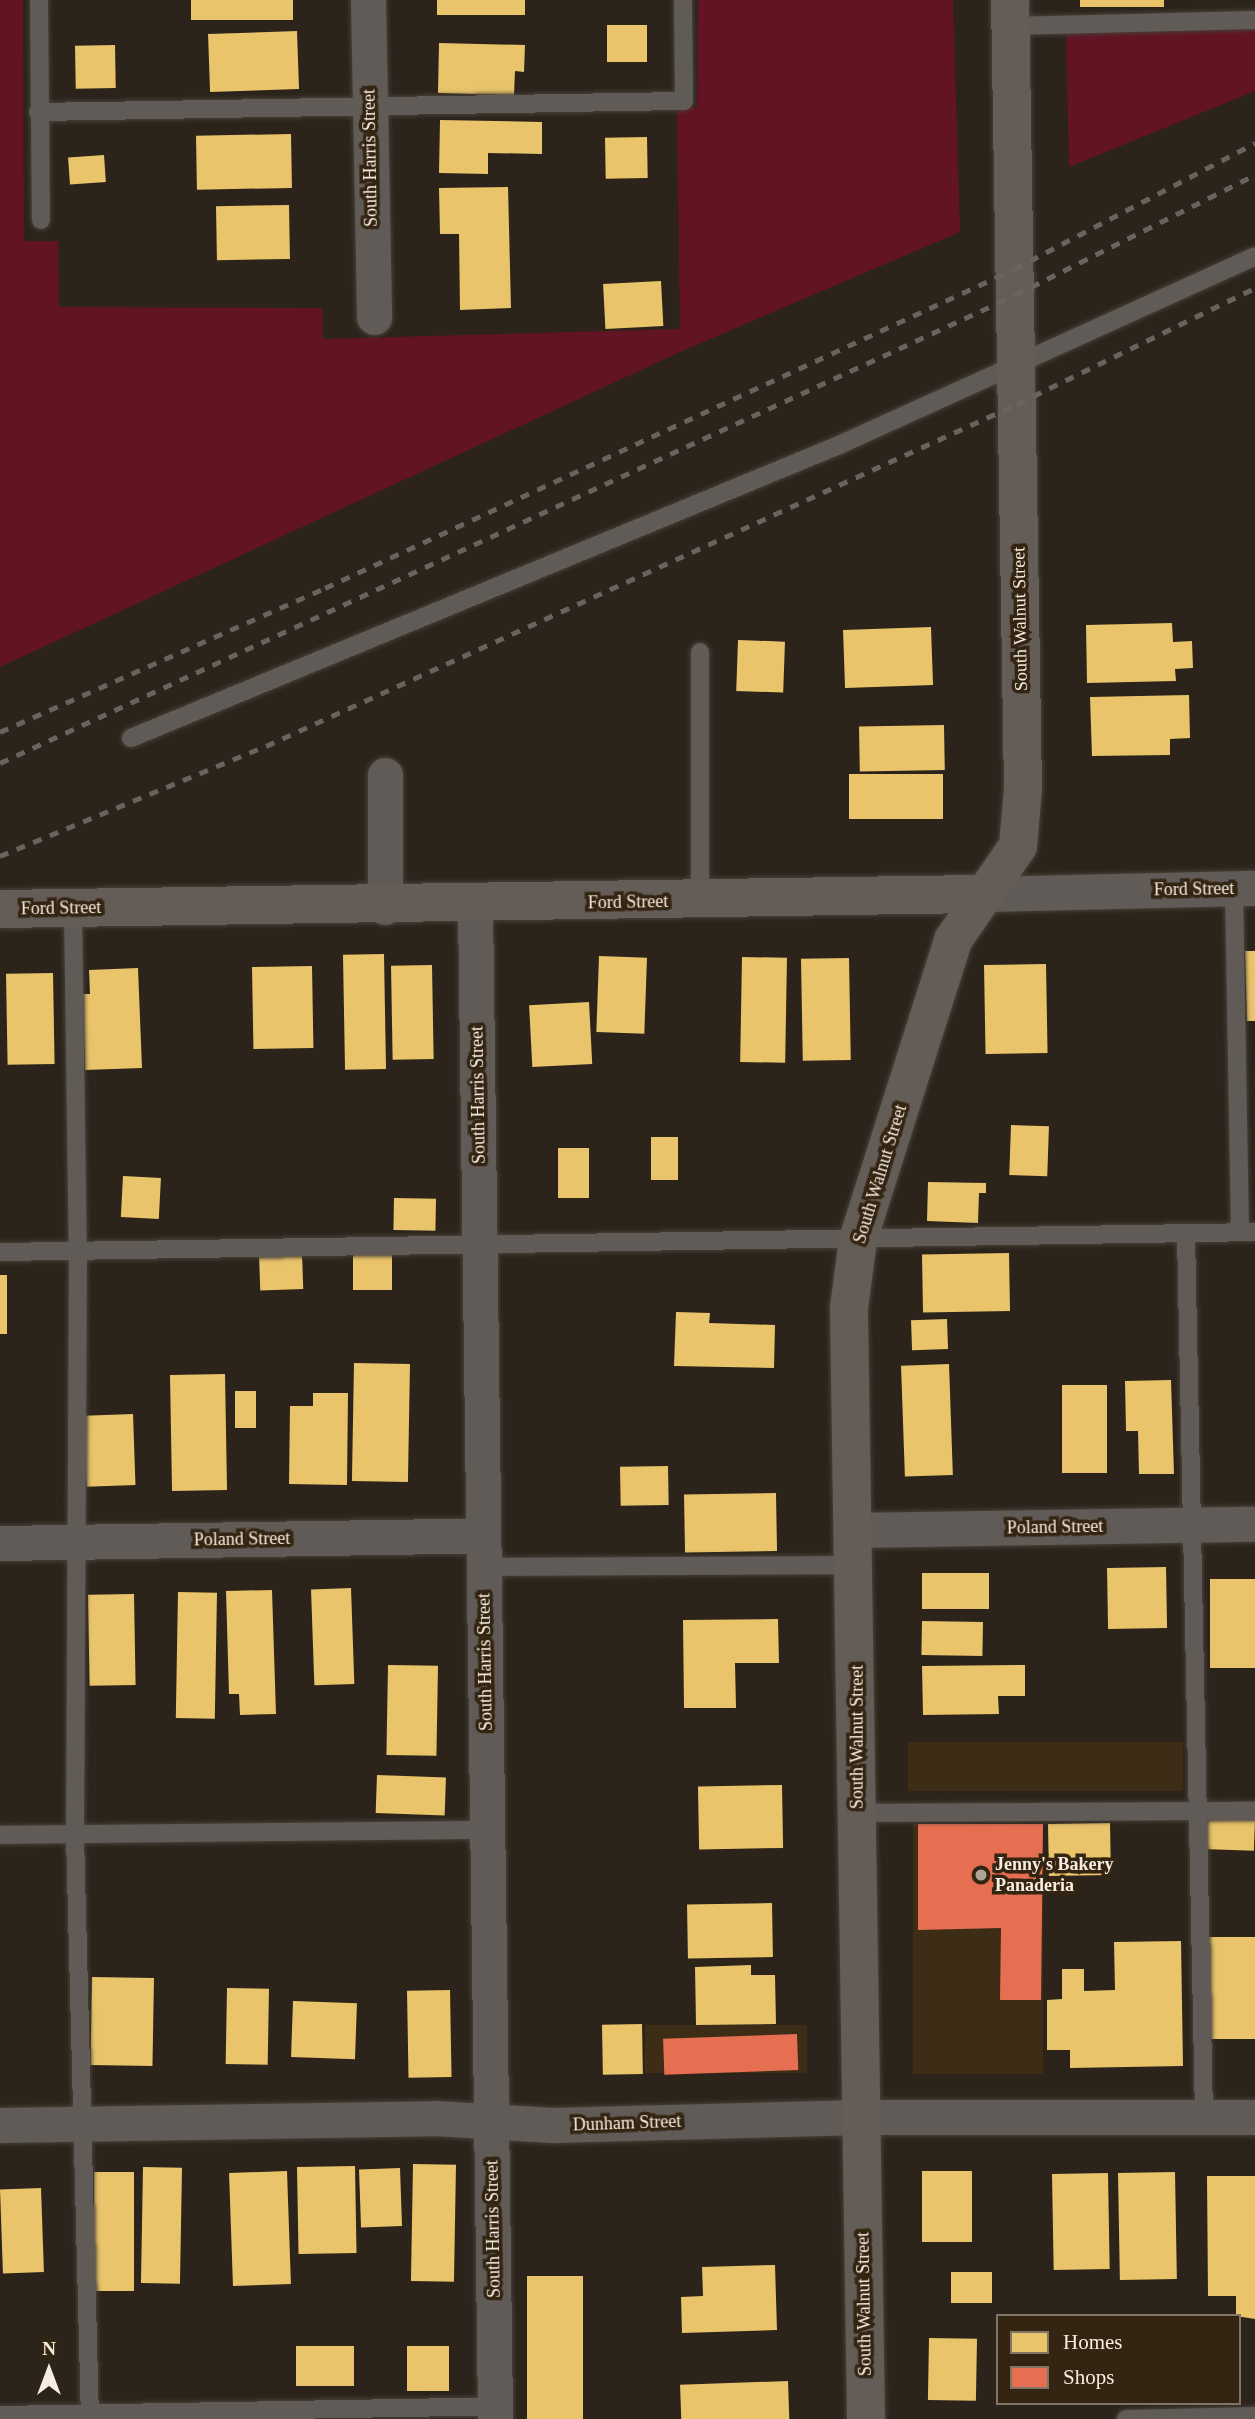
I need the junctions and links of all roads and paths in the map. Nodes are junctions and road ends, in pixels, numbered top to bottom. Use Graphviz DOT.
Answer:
graph roads {
  1 [pos="39,0"];
  2 [pos="368,0"];
  3 [pos="683,0"];
  4 [pos="1010,13"];
  5 [pos="1255,20"];
  6 [pos="369,106"];
  7 [pos="38,112"];
  8 [pos="41,220"];
  9 [pos="1255,256"];
  10 [pos="374,317"];
  11 [pos="1015,362"];
  12 [pos="700,652"];
  13 [pos="131,738"];
  14 [pos="385,775"];
  15 [pos="1244,888"];
  16 [pos="981,894"];
  17 [pos="700,901"];
  18 [pos="475,905"];
  19 [pos="385,907"];
  20 [pos="73,908"];
  21 [pos="0,909"];
  22 [pos="1248,1232"];
  23 [pos="1186,1234"];
  24 [pos="858,1240"];
  25 [pos="480,1244"];
  26 [pos="78,1250"];
  27 [pos="0,1252"];
  28 [pos="1255,1524"];
  29 [pos="1190,1525"];
  30 [pos="76,1542"];
  31 [pos="0,1543"];
  32 [pos="855,1547"];
  33 [pos="484,1551"];
  34 [pos="1198,1811"];
  35 [pos="1255,1811"];
  36 [pos="858,1813"];
  37 [pos="487,1830"];
  38 [pos="0,1835"];
  39 [pos="75,1835"];
  40 [pos="861,2117"];
  41 [pos="1255,2117"];
  42 [pos="1204,2118"];
  43 [pos="81,2123"];
  44 [pos="491,2124"];
  45 [pos="0,2125"];
  46 [pos="495,2412"];
  47 [pos="0,2415"];
  48 [pos="90,2415"];
  49 [pos="1255,2416"];
  50 [pos="866,2419"];
  51 [pos="1126,2419"];
  1 -- 7 [label="lane"];
  2 -- 6 [label="street, South Harris Street"];
  3 -- 6 [label="lane"];
  4 -- 5 [label="lane"];
  4 -- 11 [label="street, South Walnut Street"];
  6 -- 7 [label="lane"];
  6 -- 10 [label="street, South Harris Street"];
  7 -- 8 [label="lane"];
  9 -- 11 [label="lane"];
  11 -- 13 [label="lane"];
  11 -- 16 [label="street, South Walnut Street"];
  12 -- 17 [label="lane"];
  14 -- 19 [label="street"];
  15 -- 16 [label="street, Ford Street"];
  15 -- 22 [label="lane"];
  16 -- 17 [label="street, Ford Street"];
  16 -- 24 [label="street, South Walnut Street"];
  17 -- 18 [label="street, Ford Street"];
  18 -- 19 [label="street, Ford Street"];
  18 -- 25 [label="street, South Harris Street"];
  19 -- 20 [label="street, Ford Street"];
  20 -- 21 [label="street, Ford Street"];
  20 -- 26 [label="lane"];
  22 -- 23 [label="lane"];
  23 -- 24 [label="lane"];
  23 -- 29 [label="lane"];
  24 -- 25 [label="lane"];
  24 -- 32 [label="street, South Walnut Street"];
  25 -- 26 [label="lane"];
  25 -- 33 [label="street, South Harris Street"];
  26 -- 27 [label="lane"];
  26 -- 30 [label="lane"];
  28 -- 29 [label="street, Poland Street"];
  29 -- 32 [label="street, Poland Street"];
  29 -- 34 [label="lane"];
  30 -- 31 [label="street, Poland Street"];
  30 -- 33 [label="street, Poland Street"];
  30 -- 39 [label="lane"];
  32 -- 33 [label="lane"];
  32 -- 36 [label="street, South Walnut Street"];
  33 -- 37 [label="street, South Harris Street"];
  34 -- 35 [label="lane"];
  34 -- 36 [label="lane"];
  34 -- 42 [label="lane"];
  36 -- 40 [label="street, South Walnut Street"];
  37 -- 39 [label="lane"];
  37 -- 44 [label="street, South Harris Street"];
  38 -- 39 [label="lane"];
  39 -- 43 [label="lane"];
  40 -- 42 [label="street, Dunham Street"];
  40 -- 44 [label="street, Dunham Street"];
  40 -- 50 [label="street, South Walnut Street"];
  41 -- 42 [label="street, Dunham Street"];
  43 -- 44 [label="street, Dunham Street"];
  43 -- 45 [label="street, Dunham Street"];
  43 -- 48 [label="lane"];
  44 -- 46 [label="street, South Harris Street"];
  46 -- 48 [label="lane"];
  47 -- 48 [label="lane"];
  49 -- 51 [label="lane"];
}
